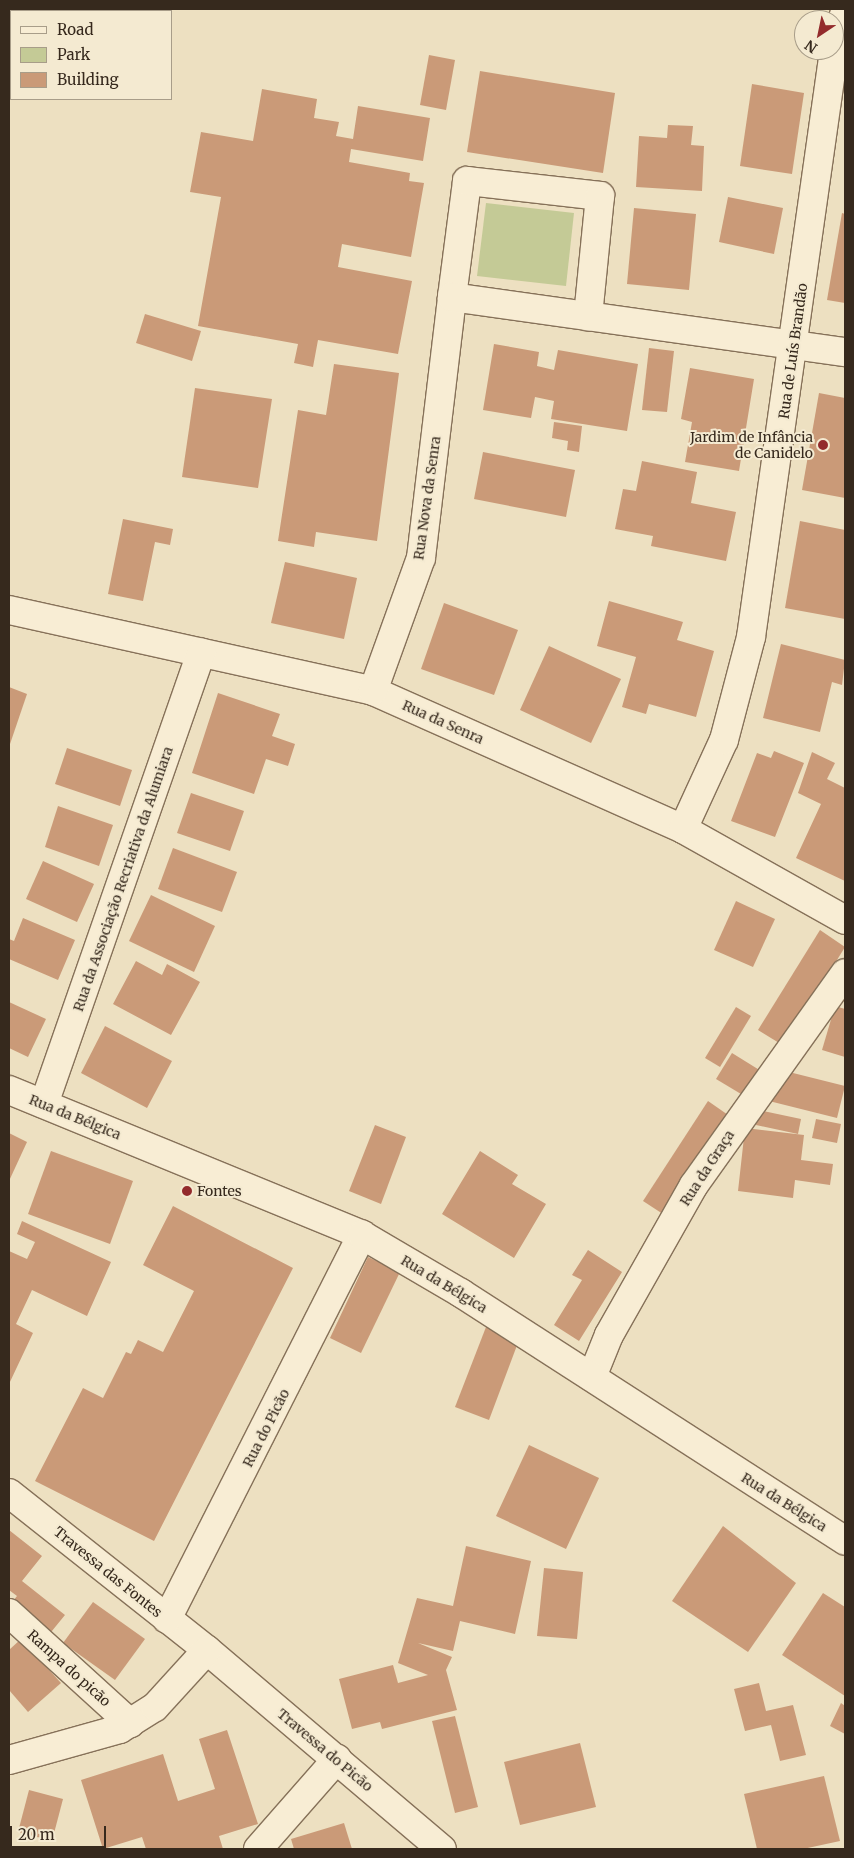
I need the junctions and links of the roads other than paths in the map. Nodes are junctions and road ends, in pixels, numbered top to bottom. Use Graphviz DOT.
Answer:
graph roads {
  1 [pos="845,12"];
  2 [pos="452,297"];
  3 [pos="588,316"];
  4 [pos="794,344"];
  5 [pos="845,352"];
  6 [pos="9,610"];
  7 [pos="201,653"];
  8 [pos="373,691"];
  9 [pos="683,829"];
  10 [pos="845,920"];
  11 [pos="845,973"];
  12 [pos="9,1090"];
  13 [pos="44,1104"];
  14 [pos="362,1235"];
  15 [pos="592,1377"];
  16 [pos="9,1493"];
  17 [pos="845,1540"];
  18 [pos="9,1612"];
  19 [pos="167,1619"];
  20 [pos="207,1650"];
  21 [pos="130,1723"];
  22 [pos="337,1759"];
  23 [pos="9,1760"];
  24 [pos="258,1849"];
  25 [pos="442,1849"];
  1 -- 4 [label="street, Rua de Luís Brandão"];
  2 -- 3 [label="street"];
  2 -- 3 [label="street, Rua Nova da Senra"];
  2 -- 8 [label="street, Rua Nova da Senra"];
  3 -- 4 [label="street"];
  4 -- 5 [label="street"];
  4 -- 9 [label="street, Rua de Luís Brandão"];
  6 -- 7 [label="street, Rua da Senra"];
  7 -- 8 [label="street, Rua da Senra"];
  7 -- 13 [label="street, Rua da Associação Recriativa da Alumiara"];
  8 -- 9 [label="street, Rua da Senra"];
  9 -- 10 [label="street, Rua da Senra"];
  11 -- 15 [label="street, Rua da Graça"];
  12 -- 13 [label="street, Rua da Bélgica"];
  13 -- 14 [label="street, Rua da Bélgica"];
  14 -- 15 [label="street, Rua da Bélgica"];
  14 -- 19 [label="street, Rua do Picão"];
  15 -- 17 [label="street, Rua da Bélgica"];
  16 -- 19 [label="street, Travessa das Fontes"];
  18 -- 21 [label="street, Rampa do picão"];
  19 -- 20 [label="street, Travessa das Fontes"];
  20 -- 21 [label="street"];
  20 -- 22 [label="street, Travessa do Picão"];
  21 -- 23 [label="street"];
  22 -- 24 [label="street"];
  22 -- 25 [label="street, Travessa do Picão"];
}
